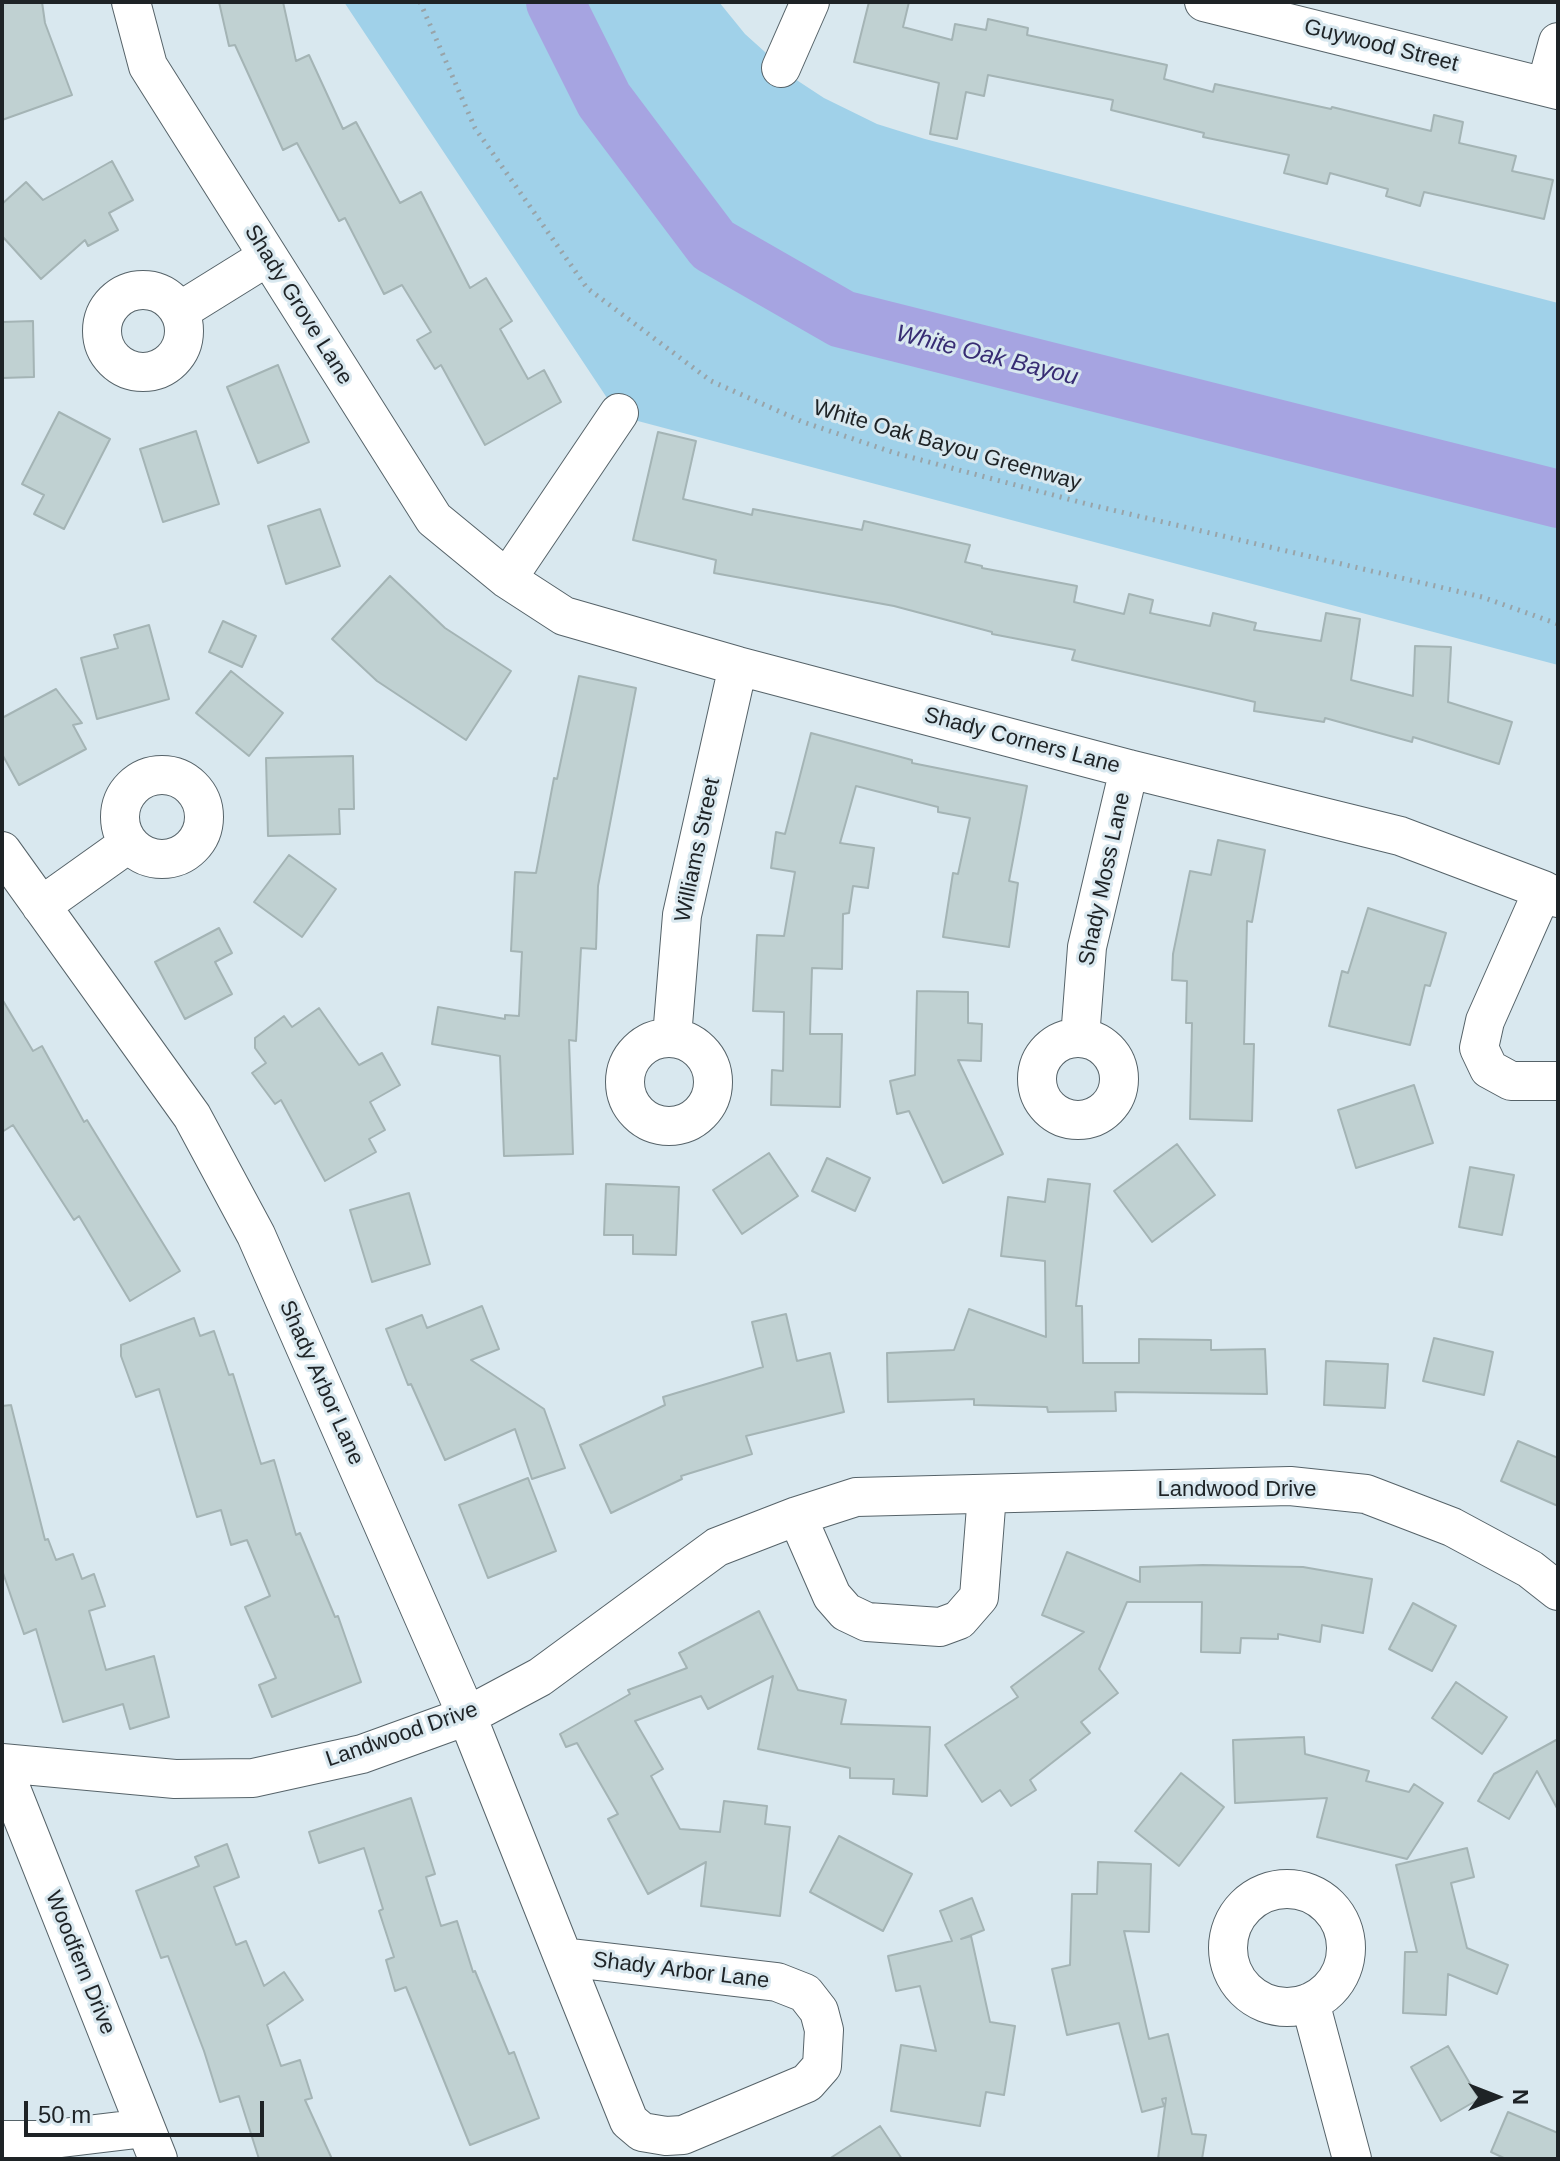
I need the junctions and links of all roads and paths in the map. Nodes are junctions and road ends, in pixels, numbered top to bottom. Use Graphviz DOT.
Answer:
graph roads {
  1 [pos="131,2"];
  2 [pos="420,2"];
  3 [pos="810,2"];
  4 [pos="1204,2"];
  5 [pos="1558,42"];
  6 [pos="781,68"];
  7 [pos="1552,88"];
  8 [pos="267,257"];
  9 [pos="180,311"];
  10 [pos="619,413"];
  11 [pos="507,579"];
  12 [pos="1558,624"];
  13 [pos="738,666"];
  14 [pos="1129,769"];
  15 [pos="128,844"];
  16 [pos="2,851"];
  17 [pos="1550,894"];
  18 [pos="41,906"];
  19 [pos="672,1037"];
  20 [pos="1080,1038"];
  21 [pos="1558,1081"];
  22 [pos="987,1494"];
  23 [pos="797,1516"];
  24 [pos="1558,1591"];
  25 [pos="467,1716"];
  26 [pos="2,1765"];
  27 [pos="563,1957"];
  28 [pos="1310,2002"];
  29 [pos="2,2140"];
  30 [pos="151,2144"];
  31 [pos="1352,2159"];
  1 -- 8 [label="street, Shady Grove Lane"];
  2 -- 12 [label="path, White Oak Bayou Greenway"];
  3 -- 6 [label="street"];
  4 -- 7 [label="street, Guywood Street"];
  5 -- 7 [label="street"];
  8 -- 9 [label="street"];
  8 -- 11 [label="street, Shady Grove Lane"];
  10 -- 11 [label="street"];
  11 -- 13 [label="street, Shady Corners Lane"];
  13 -- 14 [label="street, Shady Corners Lane"];
  13 -- 19 [label="street, Williams Street"];
  14 -- 17 [label="street, Shady Corners Lane"];
  14 -- 20 [label="street, Shady Moss Lane"];
  15 -- 18 [label="street"];
  16 -- 18 [label="street, Shady Arbor Lane"];
  17 -- 21 [label="street, Shady Corners Lane"];
  18 -- 25 [label="street, Shady Arbor Lane"];
  22 -- 23 [label="street, Landwood Drive"];
  22 -- 23 [label="street"];
  22 -- 24 [label="street, Landwood Drive"];
  23 -- 25 [label="street, Landwood Drive"];
  25 -- 26 [label="street, Landwood Drive"];
  25 -- 27 [label="street, Shady Arbor Lane"];
  26 -- 30 [label="street, Woodfern Drive"];
  27 -- 27 [label="street, Shady Arbor Lane"];
  28 -- 31 [label="street"];
  29 -- 30 [label="street"];
}
